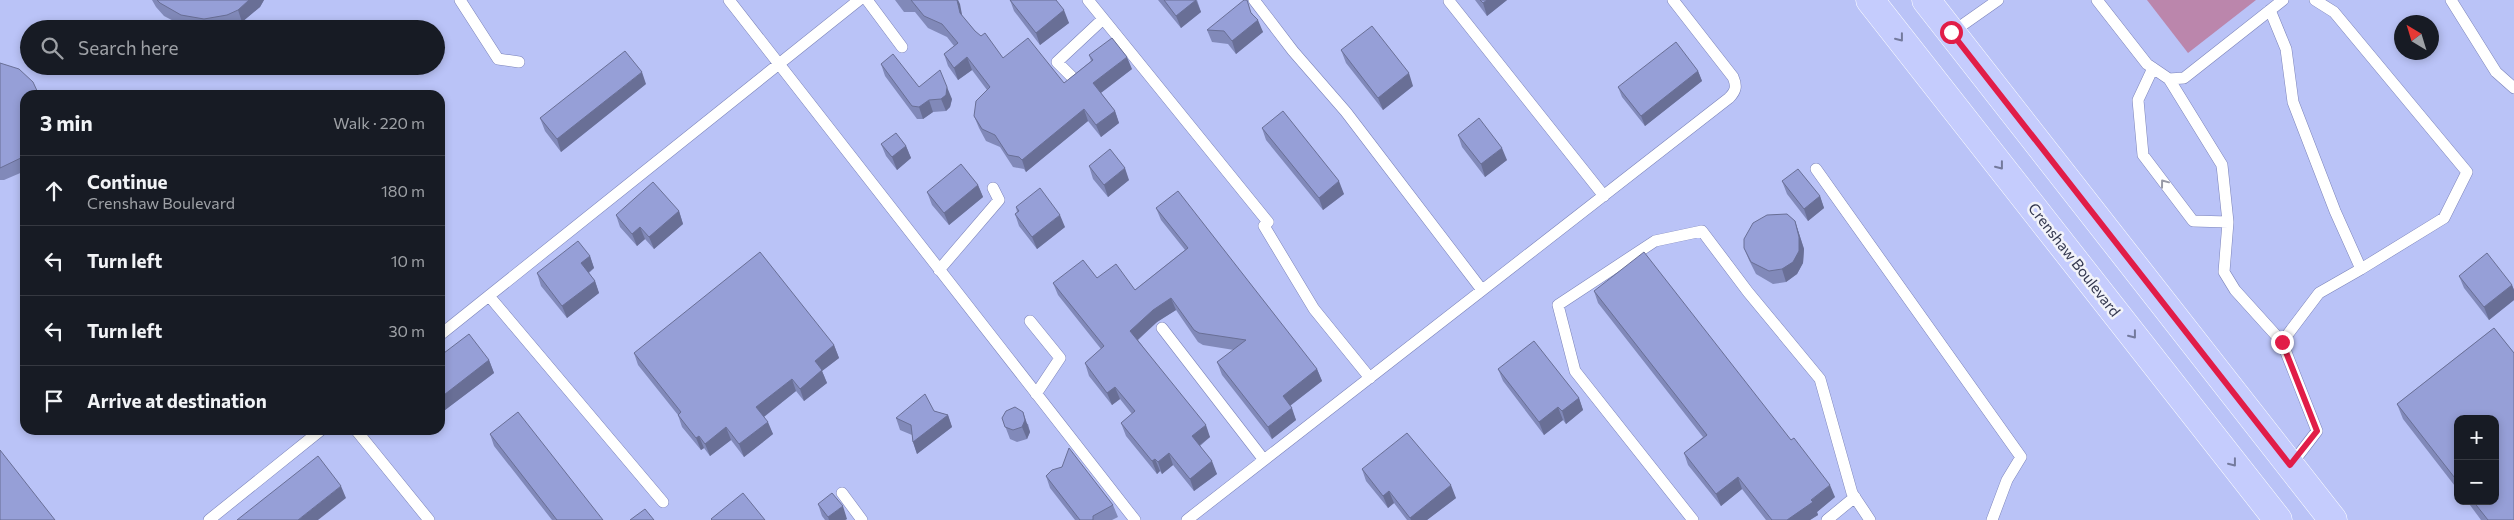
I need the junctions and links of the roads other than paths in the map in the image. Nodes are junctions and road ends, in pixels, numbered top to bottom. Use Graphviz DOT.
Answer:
graph roads {
  1 [pos="460,0"];
  2 [pos="729,0"];
  3 [pos="859,0"];
  4 [pos="867,0"];
  5 [pos="1088,0"];
  6 [pos="1254,0"];
  7 [pos="1673,0"];
  8 [pos="1870,0"];
  9 [pos="1926,0"];
  10 [pos="1998,0"];
  11 [pos="2097,0"];
  12 [pos="2283,0"];
  13 [pos="2315,0"];
  14 [pos="2451,0"];
  15 [pos="1449,1"];
  16 [pos="2270,10"];
  17 [pos="1103,19"];
  18 [pos="1951,32"];
  19 [pos="902,47"];
  20 [pos="519,62"];
  21 [pos="779,64"];
  22 [pos="2153,68"];
  23 [pos="1073,78"];
  24 [pos="2169,79"];
  25 [pos="2514,88"];
  26 [pos="1816,169"];
  27 [pos="993,188"];
  28 [pos="1604,196"];
  29 [pos="2228,222"];
  30 [pos="2361,269"];
  31 [pos="939,270"];
  32 [pos="1482,290"];
  33 [pos="489,296"];
  34 [pos="1030,321"];
  35 [pos="1162,328"];
  36 [pos="445,331"];
  37 [pos="2282,342"];
  38 [pos="1370,378"];
  39 [pos="1036,394"];
  40 [pos="315,435"];
  41 [pos="360,435"];
  42 [pos="1264,460"];
  43 [pos="2290,465"];
  44 [pos="842,493"];
  45 [pos="1855,497"];
  46 [pos="663,502"];
  47 [pos="209,520"];
  48 [pos="429,520"];
  49 [pos="862,520"];
  50 [pos="1135,520"];
  51 [pos="1188,520"];
  52 [pos="1693,520"];
  53 [pos="1827,520"];
  54 [pos="1870,520"];
  55 [pos="1992,520"];
  56 [pos="2278,520"];
  57 [pos="2333,520"];
  1 -- 20 [label="lane"];
  2 -- 21 [label="lane"];
  3 -- 21 [label="lane"];
  4 -- 19 [label="lane"];
  5 -- 17 [label="lane"];
  6 -- 32 [label="lane"];
  7 -- 28 [label="lane"];
  8 -- 56 [label="main road, Crenshaw Boulevard, one-way"];
  9 -- 18 [label="main road"];
  10 -- 18 [label="lane"];
  11 -- 22 [label="lane"];
  12 -- 16 [label="lane"];
  13 -- 30 [label="lane"];
  14 -- 25 [label="lane"];
  15 -- 28 [label="lane"];
  16 -- 24 [label="lane"];
  16 -- 30 [label="lane"];
  17 -- 23 [label="lane"];
  17 -- 38 [label="lane"];
  18 -- 43 [label="main road"];
  21 -- 31 [label="lane"];
  21 -- 33 [label="lane"];
  22 -- 24 [label="lane"];
  29 -- 22 [label="lane, one-way"];
  24 -- 29 [label="lane"];
  26 -- 55 [label="lane"];
  27 -- 31 [label="lane"];
  28 -- 32 [label="lane"];
  29 -- 37 [label="lane"];
  30 -- 37 [label="lane"];
  31 -- 39 [label="lane"];
  32 -- 38 [label="lane"];
  33 -- 36 [label="lane"];
  33 -- 46 [label="lane"];
  34 -- 39 [label="lane"];
  35 -- 42 [label="lane"];
  37 -- 43 [label="lane"];
  38 -- 42 [label="lane"];
  39 -- 50 [label="lane"];
  40 -- 47 [label="lane"];
  41 -- 48 [label="lane"];
  42 -- 51 [label="lane"];
  43 -- 57 [label="main road"];
  44 -- 49 [label="lane"];
  45 -- 52 [label="lane"];
  45 -- 53 [label="lane"];
  45 -- 54 [label="lane"];
}
